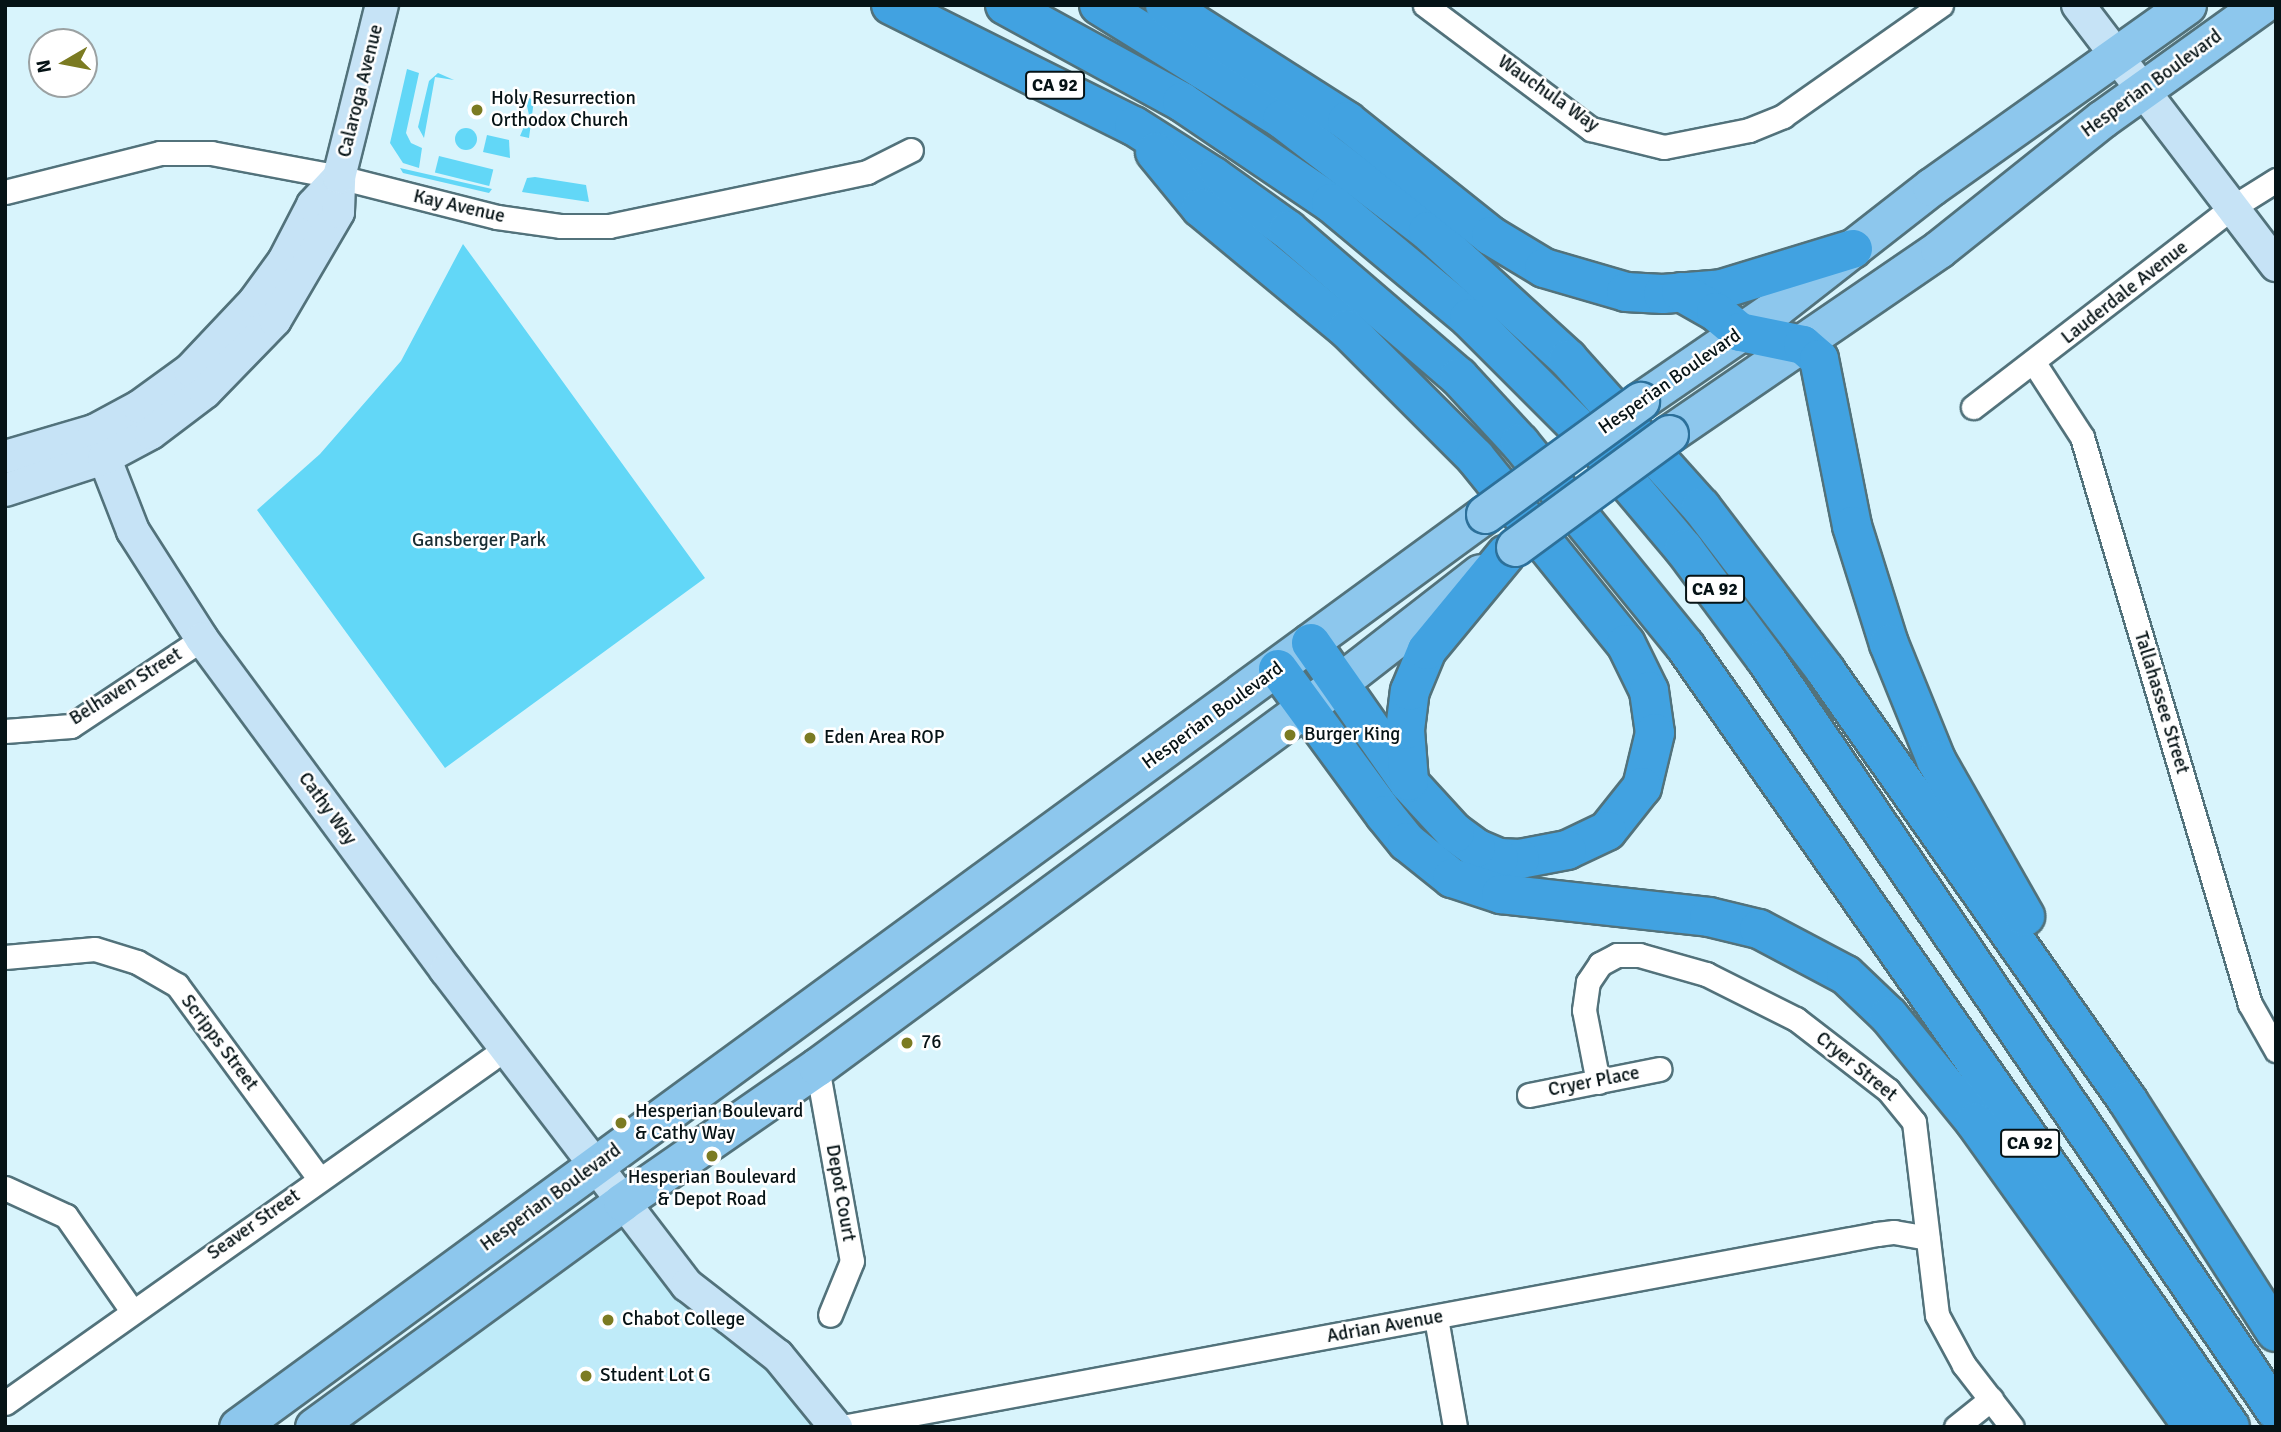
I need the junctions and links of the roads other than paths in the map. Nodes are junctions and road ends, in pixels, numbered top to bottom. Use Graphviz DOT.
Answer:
graph roads {
  1 [pos="382,5"];
  2 [pos="891,5"];
  3 [pos="1005,5"];
  4 [pos="1099,5"];
  5 [pos="1165,5"];
  6 [pos="1425,5"];
  7 [pos="1941,5"];
  8 [pos="2078,5"];
  9 [pos="2187,5"];
  10 [pos="2261,5"];
  11 [pos="2115,57"];
  12 [pos="2143,90"];
  13 [pos="1133,126"];
  14 [pos="911,150"];
  15 [pos="339,177"];
  16 [pos="2276,180"];
  17 [pos="5,192"];
  18 [pos="2233,207"];
  19 [pos="1853,249"];
  20 [pos="2276,265"];
  21 [pos="1681,292"];
  22 [pos="1741,332"];
  23 [pos="1803,345"];
  24 [pos="2034,363"];
  25 [pos="1973,407"];
  26 [pos="99,444"];
  27 [pos="5,457"];
  28 [pos="5,490"];
  29 [pos="1510,551"];
  30 [pos="202,639"];
  31 [pos="1311,643"];
  32 [pos="1278,668"];
  33 [pos="1340,682"];
  34 [pos="1303,707"];
  35 [pos="5,731"];
  36 [pos="1409,783"];
  37 [pos="5,957"];
  38 [pos="505,1049"];
  39 [pos="2276,1050"];
  40 [pos="817,1068"];
  41 [pos="1659,1069"];
  42 [pos="1598,1082"];
  43 [pos="1529,1095"];
  44 [pos="2128,1101"];
  45 [pos="595,1166"];
  46 [pos="319,1178"];
  47 [pos="5,1188"];
  48 [pos="622,1202"];
  49 [pos="1927,1238"];
  50 [pos="132,1311"];
  51 [pos="830,1315"];
  52 [pos="1436,1318"];
  53 [pos="2276,1332"];
  54 [pos="1991,1399"];
  55 [pos="5,1403"];
  56 [pos="2276,1411"];
  57 [pos="238,1427"];
  58 [pos="314,1427"];
  59 [pos="836,1427"];
  60 [pos="842,1427"];
  61 [pos="1455,1427"];
  62 [pos="1956,1427"];
  63 [pos="2012,1427"];
  64 [pos="2193,1427"];
  65 [pos="2230,1427"];
  1 -- 15 [label="street, Calaroga Avenue"];
  2 -- 13 [label="highway, CA 92"];
  3 -- 56 [label="highway, CA 92"];
  4 -- 44 [label="highway"];
  5 -- 21 [label="highway"];
  6 -- 7 [label="street, Wauchula Way"];
  8 -- 11 [label="street"];
  9 -- 11 [label="main road, Hesperian Boulevard"];
  10 -- 12 [label="main road, Hesperian Boulevard"];
  11 -- 12 [label="street"];
  11 -- 19 [label="main road, Hesperian Boulevard"];
  12 -- 18 [label="street"];
  12 -- 23 [label="main road, Hesperian Boulevard"];
  13 -- 36 [label="highway"];
  13 -- 65 [label="highway, CA 92"];
  14 -- 15 [label="street, Kay Avenue"];
  15 -- 17 [label="street, Kay Avenue"];
  15 -- 26 [label="street, Calaroga Avenue"];
  16 -- 18 [label="street, Lauderdale Avenue"];
  18 -- 20 [label="street"];
  18 -- 24 [label="street, Lauderdale Avenue"];
  19 -- 21 [label="highway"];
  19 -- 22 [label="main road, Hesperian Boulevard"];
  21 -- 22 [label="highway"];
  22 -- 23 [label="highway"];
  22 -- 31 [label="main road, Hesperian Boulevard, bridge"];
  23 -- 29 [label="main road, Hesperian Boulevard, bridge"];
  23 -- 44 [label="highway"];
  24 -- 25 [label="street, Lauderdale Avenue"];
  24 -- 39 [label="street, Tallahassee Street"];
  26 -- 27 [label="street, Calaroga Avenue"];
  26 -- 28 [label="street, Calaroga Avenue"];
  26 -- 30 [label="street, Cathy Way"];
  29 -- 33 [label="main road, Hesperian Boulevard"];
  29 -- 36 [label="highway"];
  30 -- 35 [label="street, Belhaven Street"];
  30 -- 38 [label="street, Cathy Way"];
  31 -- 32 [label="main road, Hesperian Boulevard"];
  31 -- 33 [label="highway"];
  32 -- 34 [label="highway"];
  32 -- 45 [label="main road, Hesperian Boulevard"];
  33 -- 34 [label="main road, Hesperian Boulevard"];
  33 -- 36 [label="highway"];
  34 -- 40 [label="main road, Hesperian Boulevard"];
  34 -- 64 [label="highway"];
  37 -- 46 [label="street, Scripps Street"];
  38 -- 45 [label="street, Cathy Way"];
  38 -- 46 [label="street, Seaver Street"];
  40 -- 48 [label="main road, Hesperian Boulevard"];
  40 -- 51 [label="street, Depot Court"];
  41 -- 42 [label="street, Cryer Place"];
  42 -- 43 [label="street, Cryer Place"];
  42 -- 49 [label="street, Cryer Street"];
  44 -- 53 [label="highway"];
  45 -- 48 [label="street, Cathy Way"];
  45 -- 57 [label="main road, Hesperian Boulevard"];
  46 -- 50 [label="street, Seaver Street"];
  47 -- 50 [label="street"];
  48 -- 58 [label="main road, Hesperian Boulevard"];
  48 -- 59 [label="street, Cathy Way"];
  49 -- 52 [label="street, Adrian Avenue"];
  49 -- 54 [label="street, Cryer Street"];
  50 -- 55 [label="street, Seaver Street"];
  52 -- 60 [label="street, Adrian Avenue"];
  52 -- 61 [label="street"];
  54 -- 62 [label="street"];
  54 -- 63 [label="street, Cryer Street"];
}
